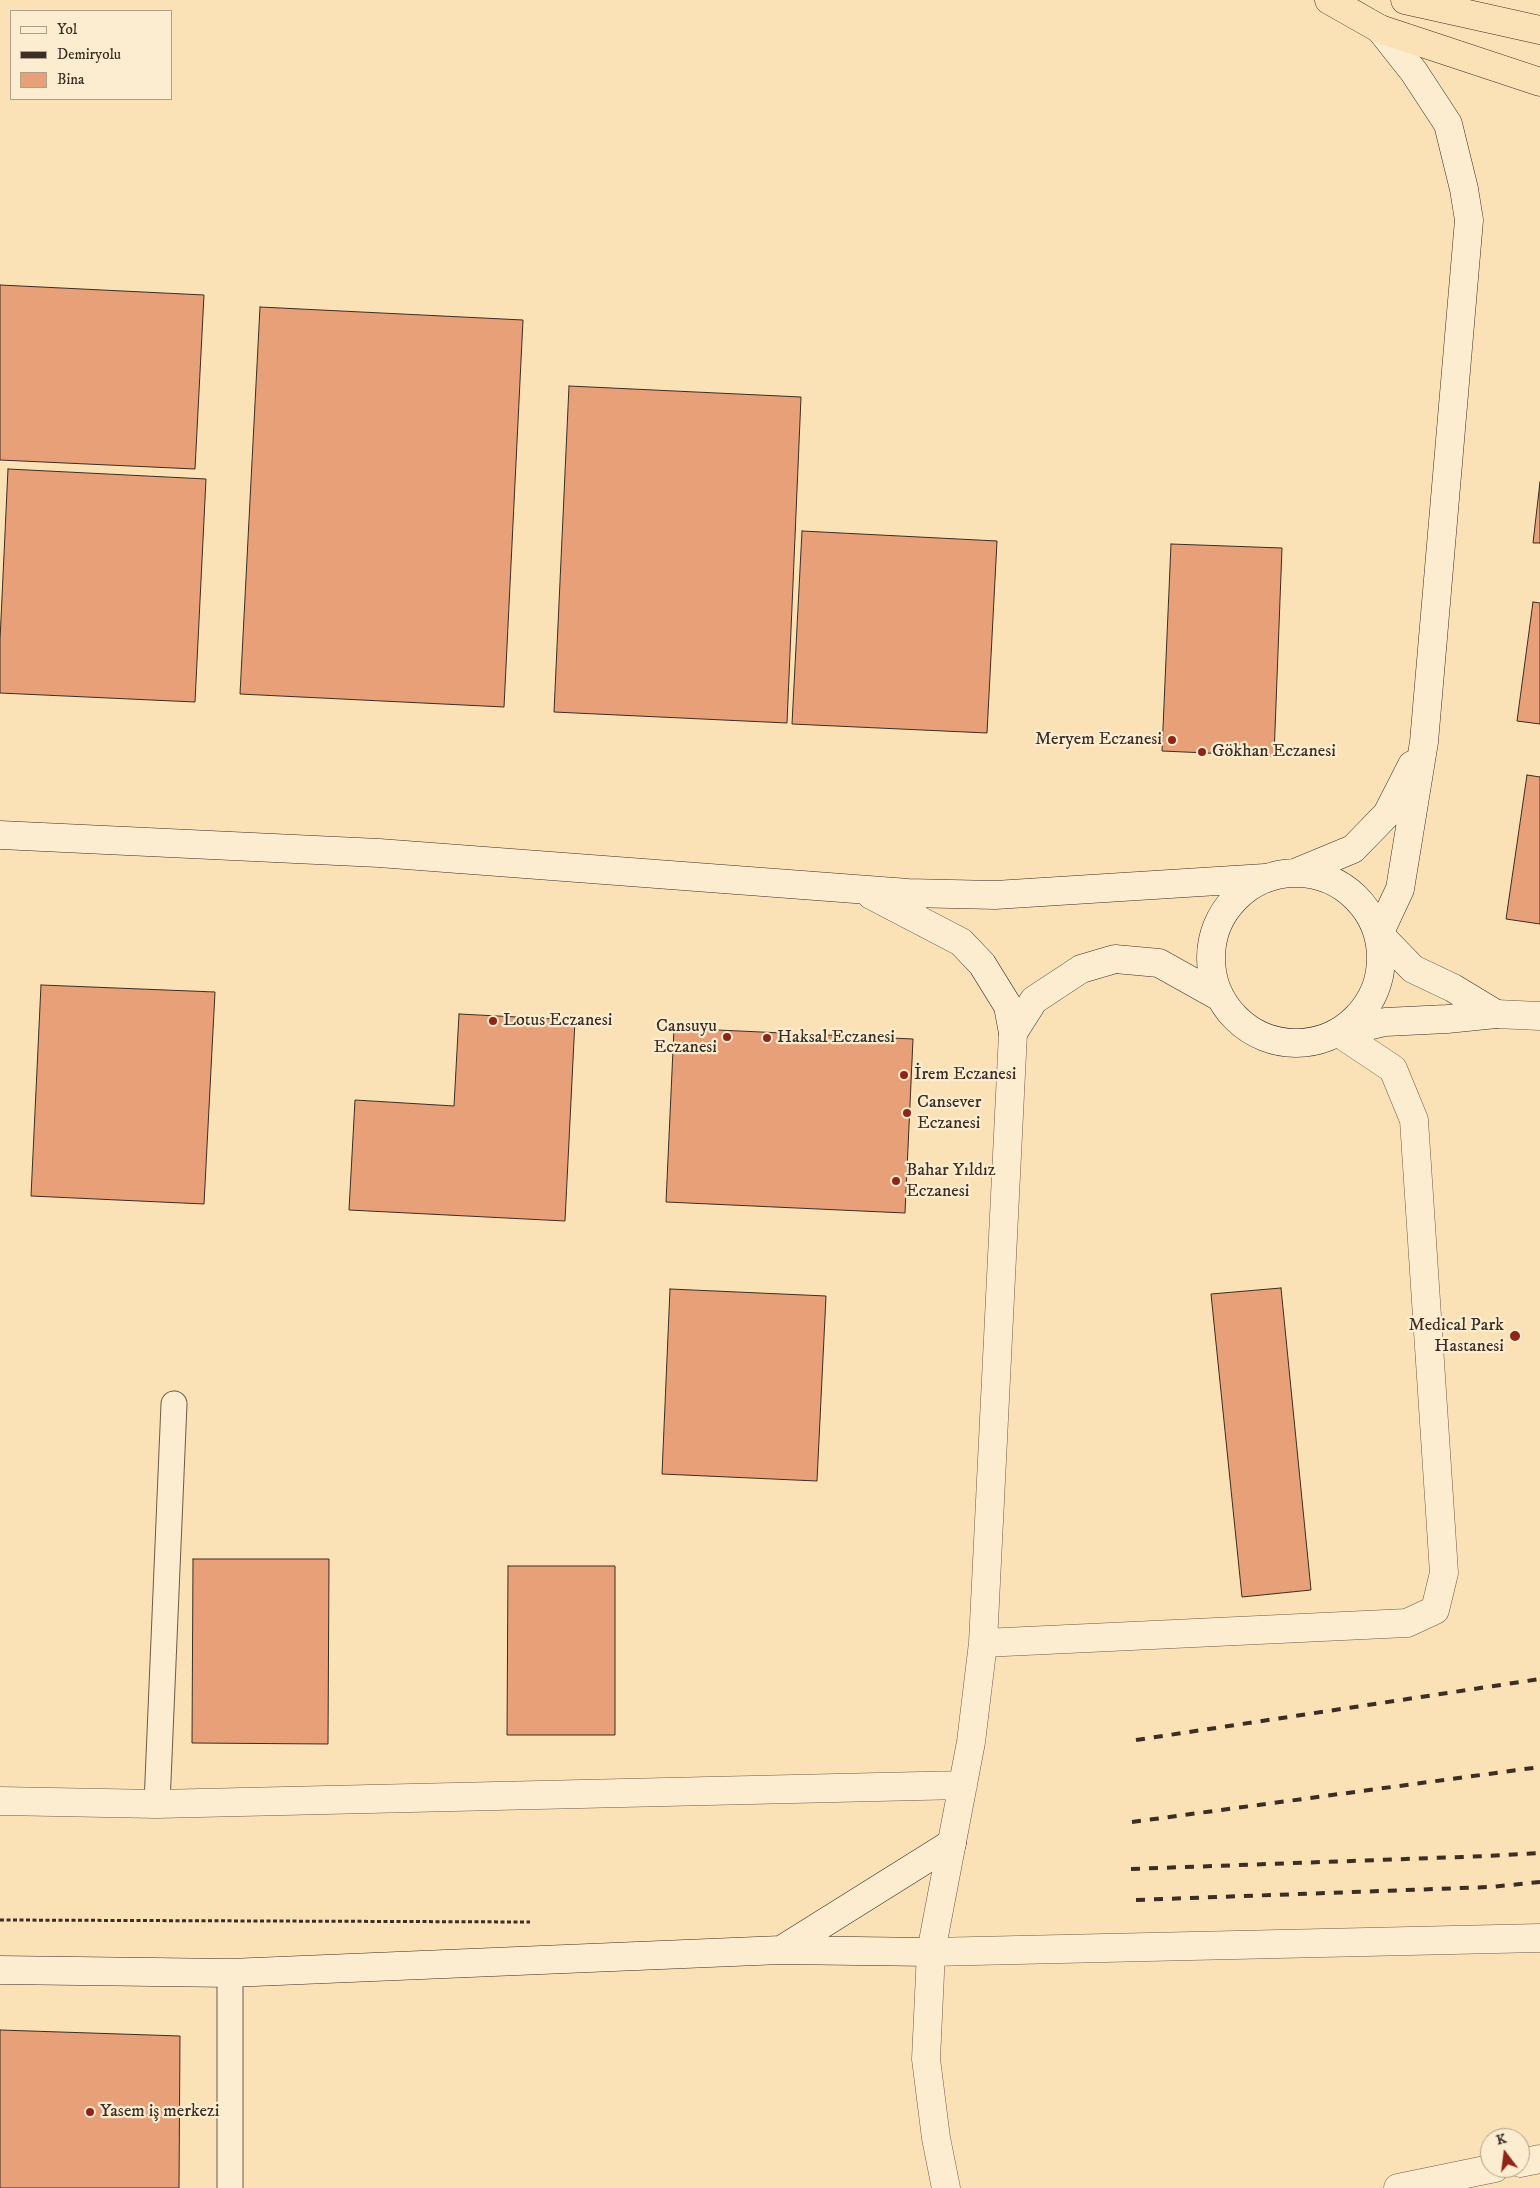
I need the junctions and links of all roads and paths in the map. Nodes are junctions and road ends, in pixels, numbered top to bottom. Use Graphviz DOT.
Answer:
graph roads {
  1 [pos="1329,0"];
  2 [pos="1405,0"];
  3 [pos="1380,29"];
  4 [pos="1540,30"];
  5 [pos="1540,82"];
  6 [pos="1424,742"];
  7 [pos="0,835"];
  8 [pos="1294,874"];
  9 [pos="1265,878"];
  10 [pos="861,890"];
  11 [pos="1379,934"];
  12 [pos="1218,996"];
  13 [pos="1496,1014"];
  14 [pos="1540,1016"];
  15 [pos="1012,1032"];
  16 [pos="1339,1033"];
  17 [pos="174,1404"];
  18 [pos="983,1643"];
  19 [pos="963,1785"];
  20 [pos="0,1801"];
  21 [pos="157,1804"];
  22 [pos="952,1842"];
  23 [pos="0,1920"];
  24 [pos="538,1922"];
  25 [pos="1540,1938"];
  26 [pos="781,1950"];
  27 [pos="931,1952"];
  28 [pos="0,1970"];
  29 [pos="230,1973"];
  30 [pos="1480,2171"];
  31 [pos="230,2188"];
  32 [pos="946,2188"];
  33 [pos="1398,2188"];
  1 -- 3 [label="highway"];
  2 -- 4 [label="highway"];
  3 -- 5 [label="highway"];
  3 -- 6 [label="street"];
  6 -- 8 [label="street"];
  6 -- 11 [label="street"];
  7 -- 10 [label="street"];
  8 -- 9 [label="street"];
  8 -- 11 [label="street"];
  9 -- 10 [label="street"];
  9 -- 12 [label="street"];
  10 -- 15 [label="street"];
  11 -- 13 [label="street"];
  11 -- 16 [label="street"];
  12 -- 15 [label="street"];
  12 -- 16 [label="street"];
  13 -- 14 [label="street"];
  13 -- 16 [label="street"];
  15 -- 18 [label="street"];
  16 -- 18 [label="street"];
  17 -- 21 [label="lane"];
  18 -- 19 [label="street"];
  19 -- 21 [label="street"];
  19 -- 22 [label="street"];
  20 -- 21 [label="street"];
  22 -- 26 [label="street"];
  22 -- 27 [label="street"];
  23 -- 24 [label="path"];
  25 -- 27 [label="street"];
  26 -- 27 [label="street"];
  26 -- 29 [label="street"];
  27 -- 32 [label="street"];
  28 -- 29 [label="street"];
  29 -- 31 [label="lane"];
  30 -- 33 [label="street"];
}
